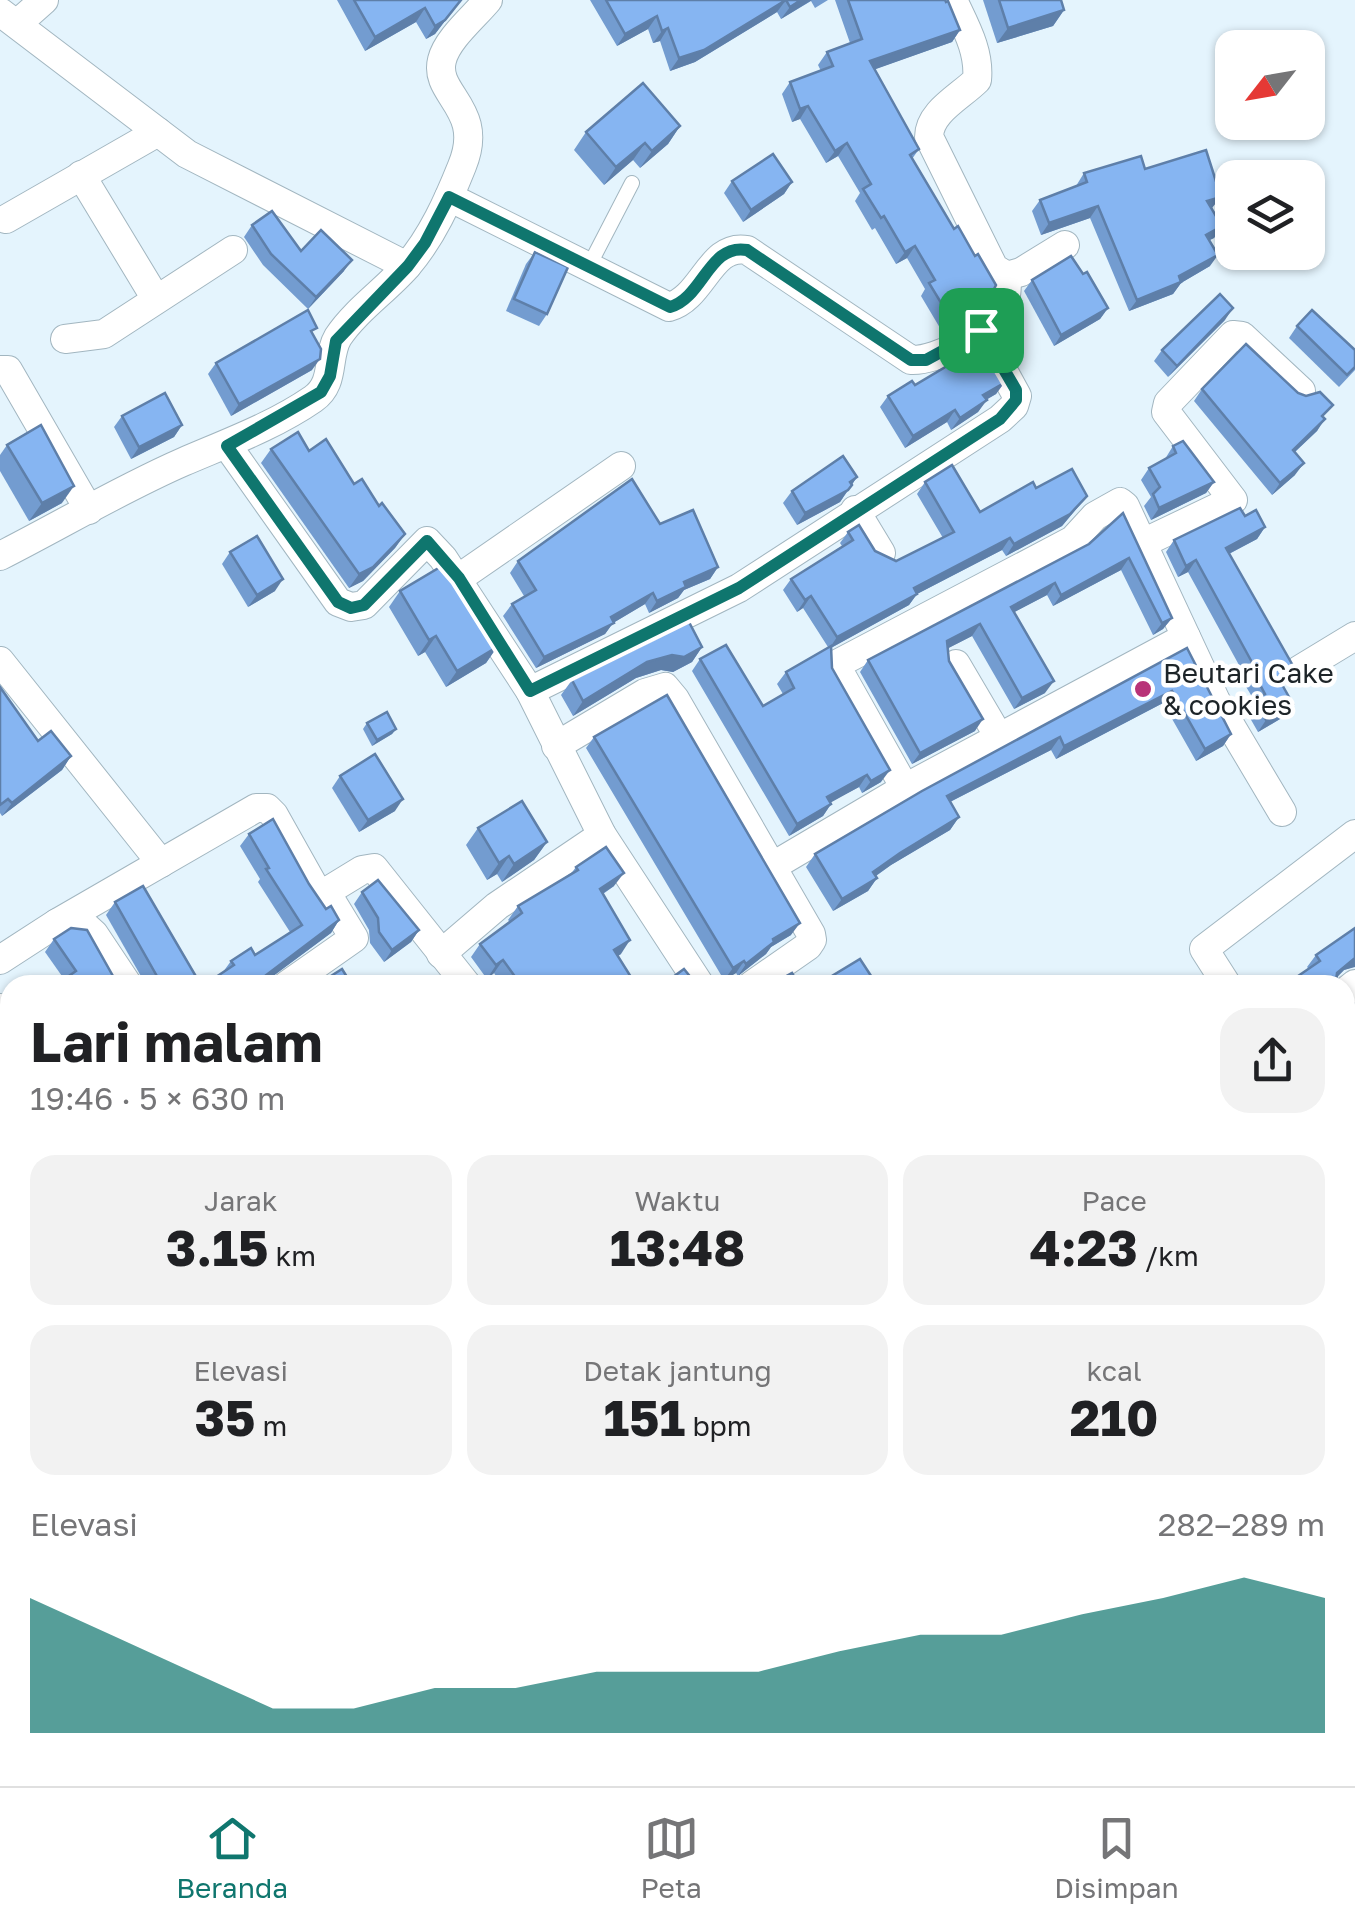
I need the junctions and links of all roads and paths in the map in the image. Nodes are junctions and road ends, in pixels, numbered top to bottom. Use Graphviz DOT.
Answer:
graph roads {
  1 [pos="44,0"];
  2 [pos="488,0"];
  3 [pos="953,0"];
  4 [pos="9,18"];
  5 [pos="158,132"];
  6 [pos="82,175"];
  7 [pos="632,183"];
  8 [pos="449,197"];
  9 [pos="6,219"];
  10 [pos="1065,245"];
  11 [pos="234,250"];
  12 [pos="408,266"];
  13 [pos="588,266"];
  14 [pos="1007,276"];
  15 [pos="156,300"];
  16 [pos="981,330"];
  17 [pos="65,339"];
  18 [pos="0,370"];
  19 [pos="1301,391"];
  20 [pos="227,446"];
  21 [pos="621,466"];
  22 [pos="89,510"];
  23 [pos="855,510"];
  24 [pos="1143,543"];
  25 [pos="880,554"];
  26 [pos="0,556"];
  27 [pos="459,578"];
  28 [pos="1355,636"];
  29 [pos="1186,637"];
  30 [pos="0,661"];
  31 [pos="956,664"];
  32 [pos="1298,670"];
  33 [pos="530,691"];
  34 [pos="999,737"];
  35 [pos="556,746"];
  36 [pos="905,788"];
  37 [pos="1282,812"];
  38 [pos="1355,834"];
  39 [pos="602,835"];
  40 [pos="160,863"];
  41 [pos="773,866"];
  42 [pos="326,892"];
  43 [pos="58,923"];
  44 [pos="441,954"];
  45 [pos="0,960"];
  46 [pos="121,975"];
  47 [pos="303,975"];
  48 [pos="458,975"];
  49 [pos="693,975"];
  50 [pos="786,975"];
  51 [pos="1221,975"];
  1 -- 4 [label="street"];
  2 -- 8 [label="street"];
  3 -- 14 [label="street"];
  4 -- 5 [label="street"];
  5 -- 6 [label="street"];
  5 -- 12 [label="street"];
  6 -- 9 [label="street"];
  6 -- 15 [label="street"];
  7 -- 13 [label="lane"];
  8 -- 12 [label="street"];
  8 -- 13 [label="street"];
  10 -- 14 [label="street"];
  11 -- 15 [label="street"];
  12 -- 20 [label="street"];
  13 -- 16 [label="street"];
  14 -- 16 [label="street"];
  15 -- 17 [label="street"];
  16 -- 23 [label="street"];
  18 -- 22 [label="street"];
  19 -- 24 [label="street"];
  20 -- 22 [label="street"];
  20 -- 27 [label="street"];
  21 -- 27 [label="street"];
  22 -- 26 [label="street"];
  23 -- 25 [label="street"];
  23 -- 33 [label="street"];
  24 -- 29 [label="street"];
  24 -- 36 [label="street"];
  27 -- 33 [label="street"];
  28 -- 32 [label="street"];
  29 -- 34 [label="street"];
  29 -- 37 [label="street"];
  30 -- 40 [label="street"];
  31 -- 34 [label="street"];
  33 -- 35 [label="street"];
  34 -- 36 [label="street"];
  35 -- 39 [label="street"];
  35 -- 41 [label="street"];
  36 -- 41 [label="street"];
  38 -- 51 [label="street"];
  39 -- 44 [label="street"];
  39 -- 49 [label="street"];
  40 -- 42 [label="street"];
  40 -- 43 [label="street"];
  41 -- 50 [label="street"];
  42 -- 44 [label="street"];
  42 -- 47 [label="street"];
  43 -- 45 [label="street"];
  43 -- 46 [label="street"];
  44 -- 48 [label="street"];
}
